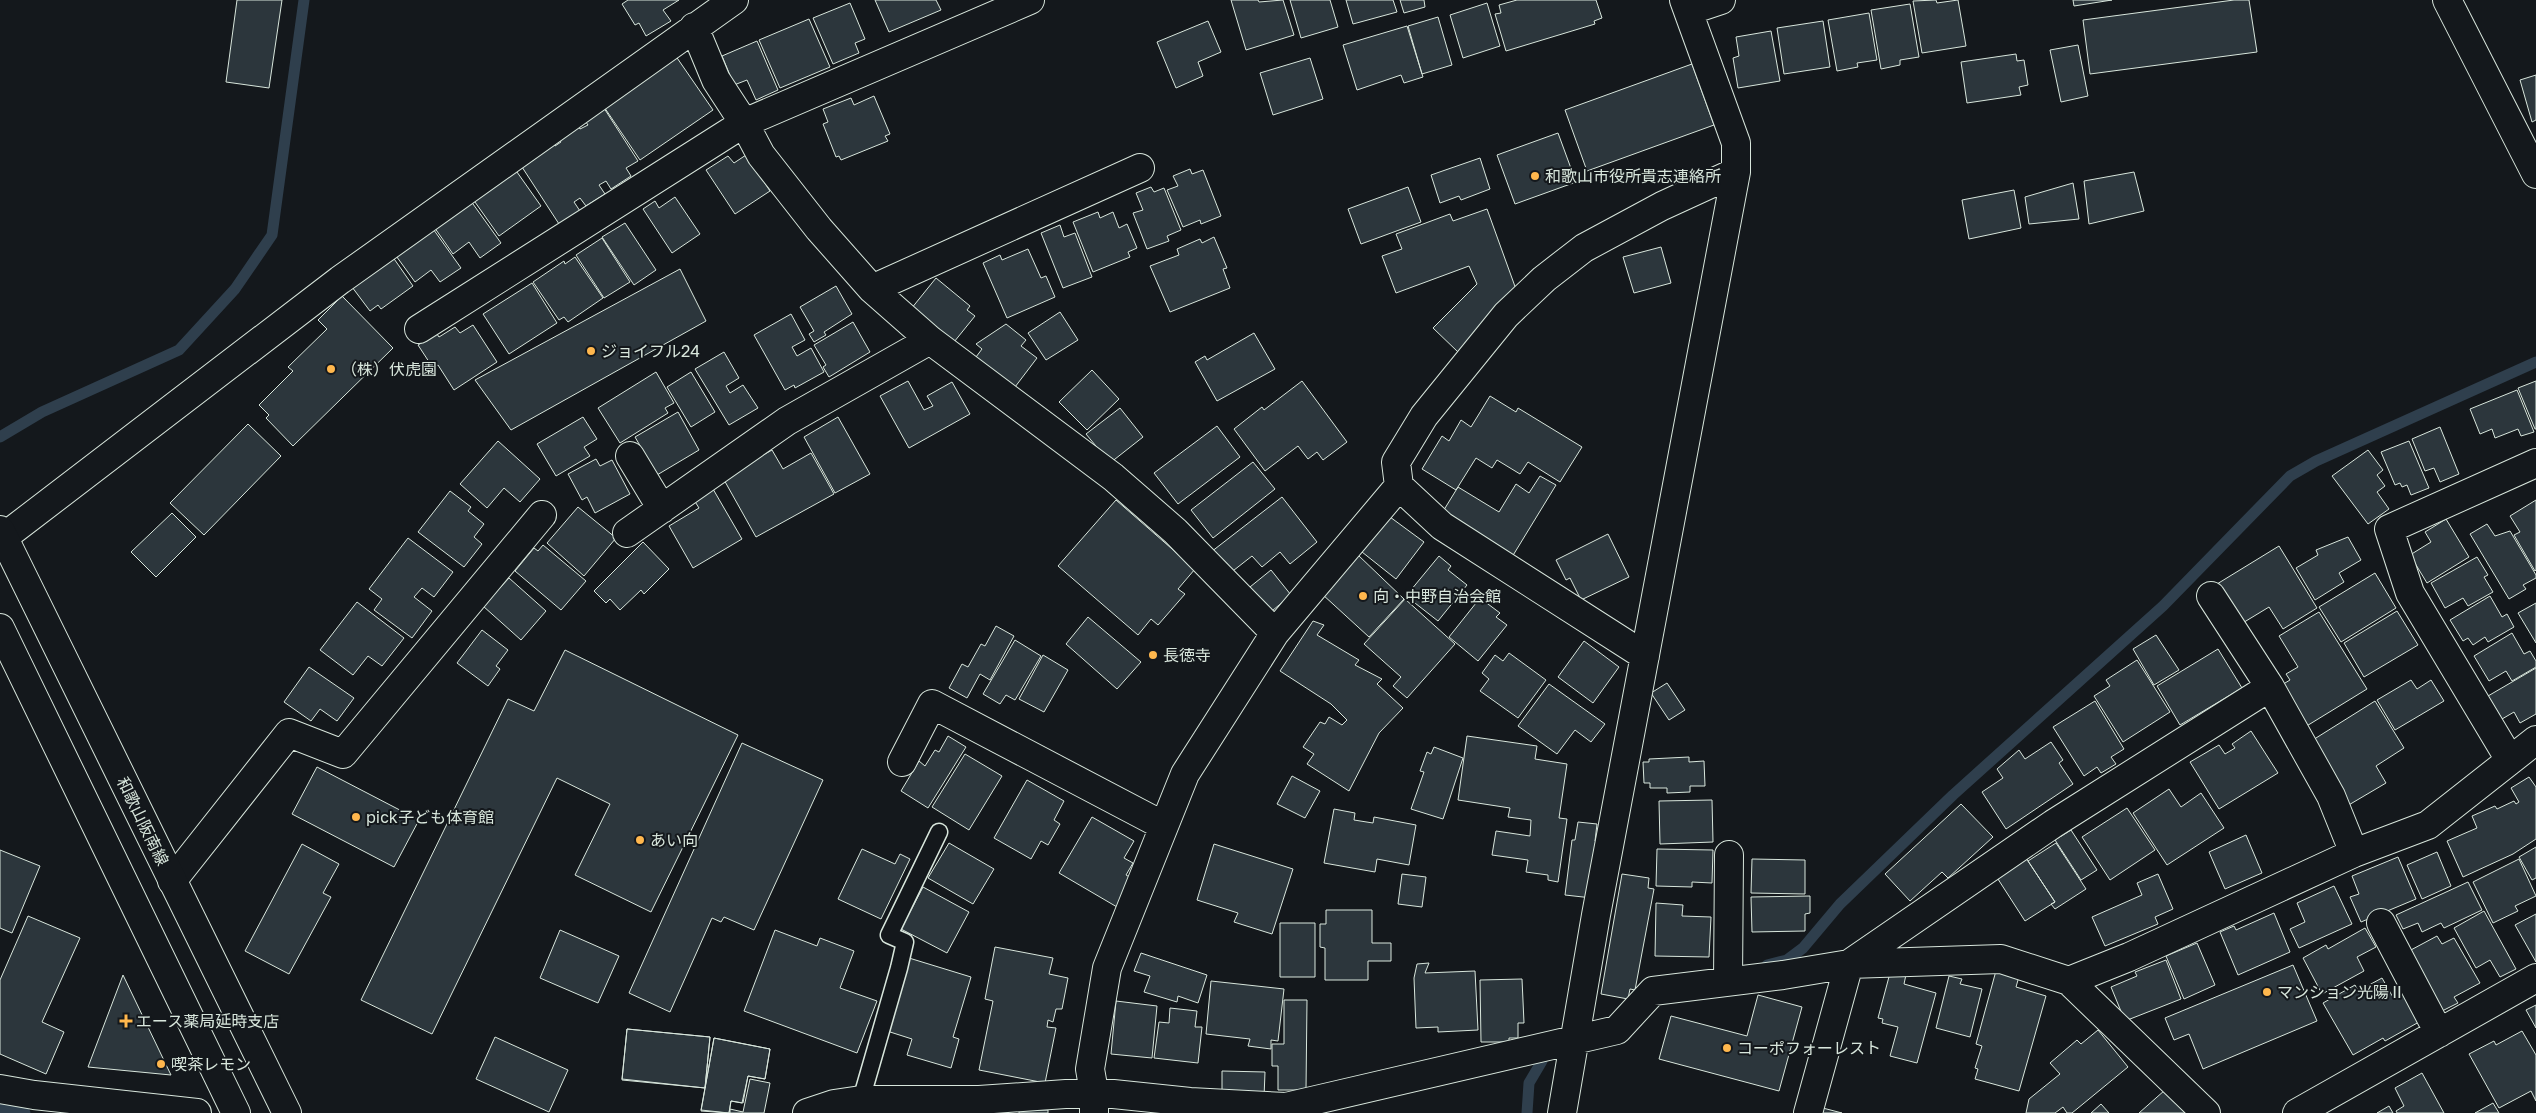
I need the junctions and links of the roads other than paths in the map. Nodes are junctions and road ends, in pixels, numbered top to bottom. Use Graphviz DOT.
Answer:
graph roads {
  1 [pos="734,0"];
  2 [pos="1030,0"];
  3 [pos="1721,0"];
  4 [pos="2447,0"];
  5 [pos="1686,5"];
  6 [pos="694,26"];
  7 [pos="744,123"];
  8 [pos="1140,168"];
  9 [pos="2535,171"];
  10 [pos="1736,172"];
  11 [pos="872,288"];
  12 [pos="419,329"];
  13 [pos="930,340"];
  14 [pos="630,456"];
  15 [pos="2536,463"];
  16 [pos="1399,486"];
  17 [pos="662,508"];
  18 [pos="542,515"];
  19 [pos="627,533"];
  20 [pos="1,536"];
  21 [pos="2211,596"];
  22 [pos="0,628"];
  23 [pos="1275,633"];
  24 [pos="1645,656"];
  25 [pos="2270,686"];
  26 [pos="2536,740"];
  27 [pos="2510,760"];
  28 [pos="902,762"];
  29 [pos="1164,826"];
  30 [pos="939,832"];
  31 [pos="2354,854"];
  32 [pos="1729,855"];
  33 [pos="172,880"];
  34 [pos="2382,924"];
  35 [pos="1849,964"];
  36 [pos="2536,978"];
  37 [pos="2069,980"];
  38 [pos="1728,982"];
  39 [pos="2439,1032"];
  40 [pos="1574,1040"];
  41 [pos="0,1089"];
  42 [pos="861,1100"];
  43 [pos="1094,1102"];
  44 [pos="1286,1110"];
  45 [pos="196,1113"];
  46 [pos="236,1113"];
  47 [pos="287,1113"];
  48 [pos="807,1113"];
  49 [pos="1562,1113"];
  50 [pos="1808,1113"];
  51 [pos="2206,1113"];
  52 [pos="2297,1113"];
  1 -- 6 [label="street"];
  2 -- 7 [label="street"];
  3 -- 5 [label="street"];
  4 -- 9 [label="street"];
  5 -- 10 [label="street"];
  6 -- 7 [label="street"];
  6 -- 20 [label="street"];
  7 -- 11 [label="street"];
  7 -- 12 [label="street"];
  8 -- 11 [label="street"];
  10 -- 16 [label="street"];
  10 -- 24 [label="street"];
  11 -- 13 [label="street"];
  13 -- 17 [label="street"];
  13 -- 23 [label="street"];
  14 -- 17 [label="street"];
  15 -- 27 [label="street"];
  16 -- 23 [label="street"];
  16 -- 24 [label="street"];
  17 -- 19 [label="street"];
  18 -- 33 [label="street"];
  20 -- 33 [label="street, 和歌山阪南線"];
  21 -- 25 [label="street"];
  22 -- 46 [label="street"];
  23 -- 29 [label="street"];
  24 -- 40 [label="street"];
  25 -- 31 [label="street"];
  25 -- 35 [label="street"];
  26 -- 27 [label="street"];
  27 -- 31 [label="street"];
  28 -- 29 [label="street"];
  29 -- 43 [label="street"];
  30 -- 42 [label="lane"];
  31 -- 37 [label="street"];
  32 -- 38 [label="street"];
  33 -- 47 [label="street, 和歌山阪南線"];
  34 -- 39 [label="street"];
  35 -- 37 [label="street"];
  35 -- 38 [label="street"];
  35 -- 50 [label="street"];
  36 -- 39 [label="street"];
  37 -- 51 [label="street"];
  38 -- 40 [label="street"];
  39 -- 52 [label="street"];
  40 -- 44 [label="street"];
  40 -- 49 [label="street"];
  41 -- 45 [label="street"];
  42 -- 43 [label="street"];
  42 -- 48 [label="street"];
  43 -- 44 [label="street"];
}
